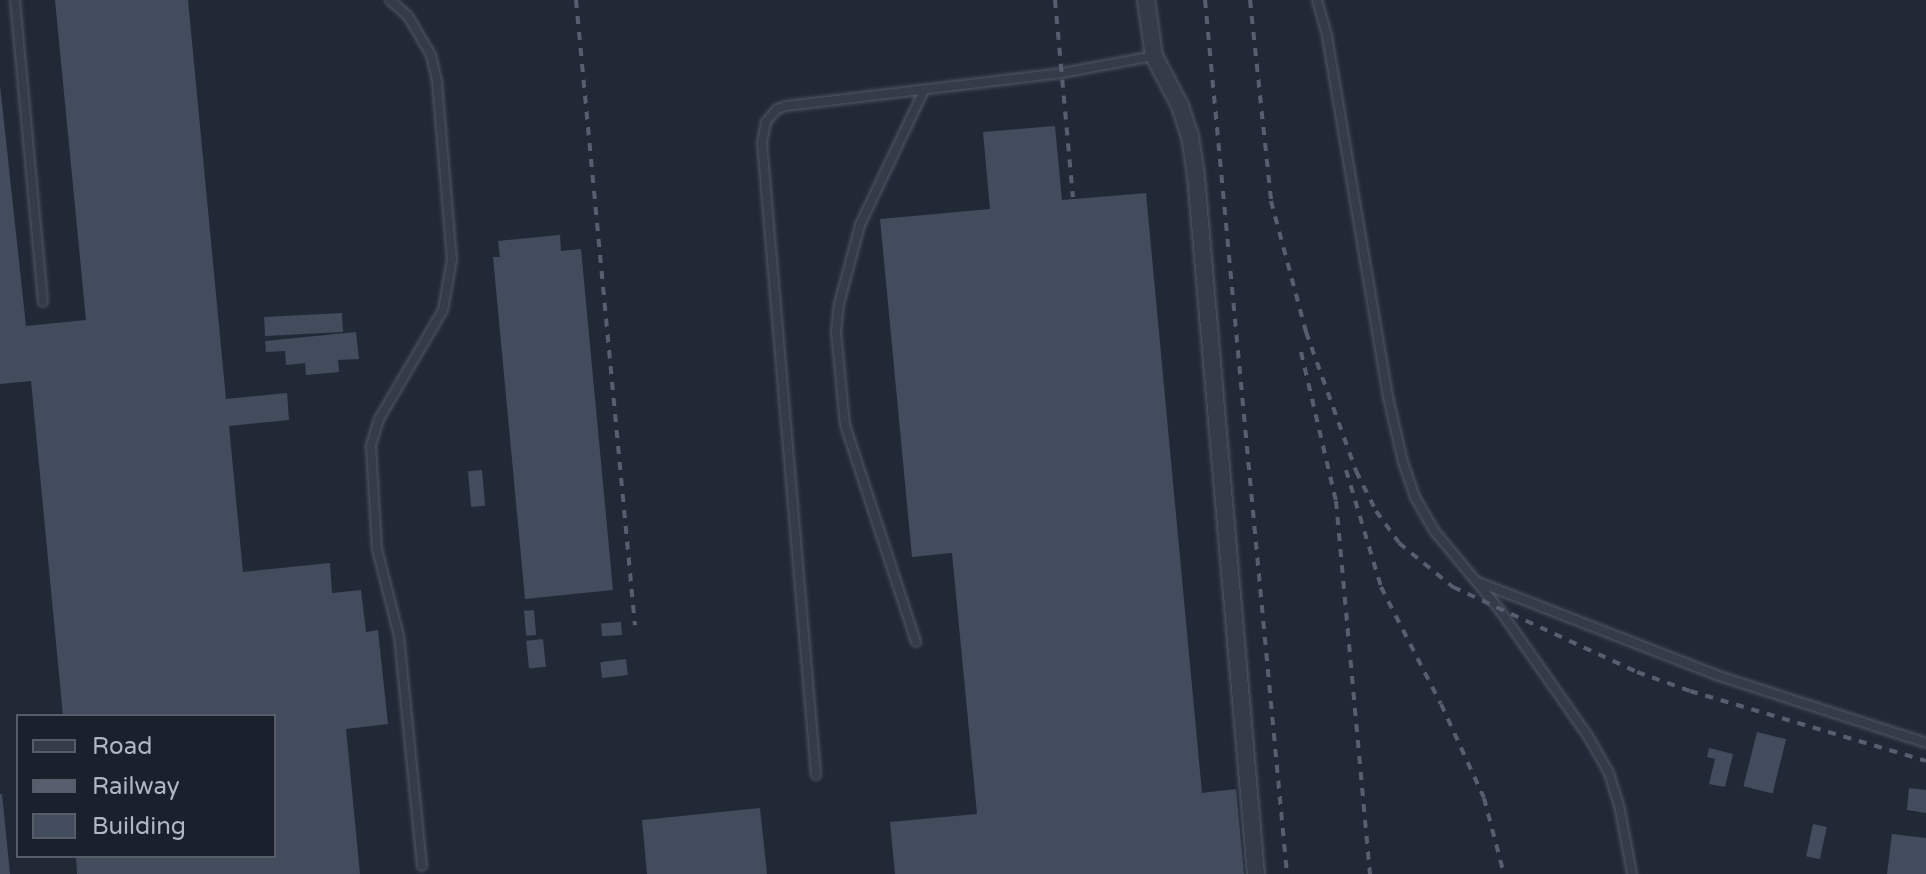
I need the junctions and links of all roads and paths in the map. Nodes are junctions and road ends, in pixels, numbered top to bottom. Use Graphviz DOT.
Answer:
graph roads {
  1 [pos="15,0"];
  2 [pos="390,0"];
  3 [pos="1146,0"];
  4 [pos="1317,0"];
  5 [pos="1154,56"];
  6 [pos="924,90"];
  7 [pos="43,302"];
  8 [pos="1477,582"];
  9 [pos="916,642"];
  10 [pos="1926,743"];
  11 [pos="816,775"];
  12 [pos="422,866"];
  13 [pos="1256,874"];
  14 [pos="1632,874"];
  1 -- 7 [label="lane"];
  2 -- 12 [label="lane"];
  3 -- 5 [label="street"];
  4 -- 8 [label="lane"];
  5 -- 6 [label="lane"];
  5 -- 13 [label="street"];
  6 -- 9 [label="lane"];
  6 -- 11 [label="lane"];
  8 -- 10 [label="lane"];
  8 -- 14 [label="lane"];
}
